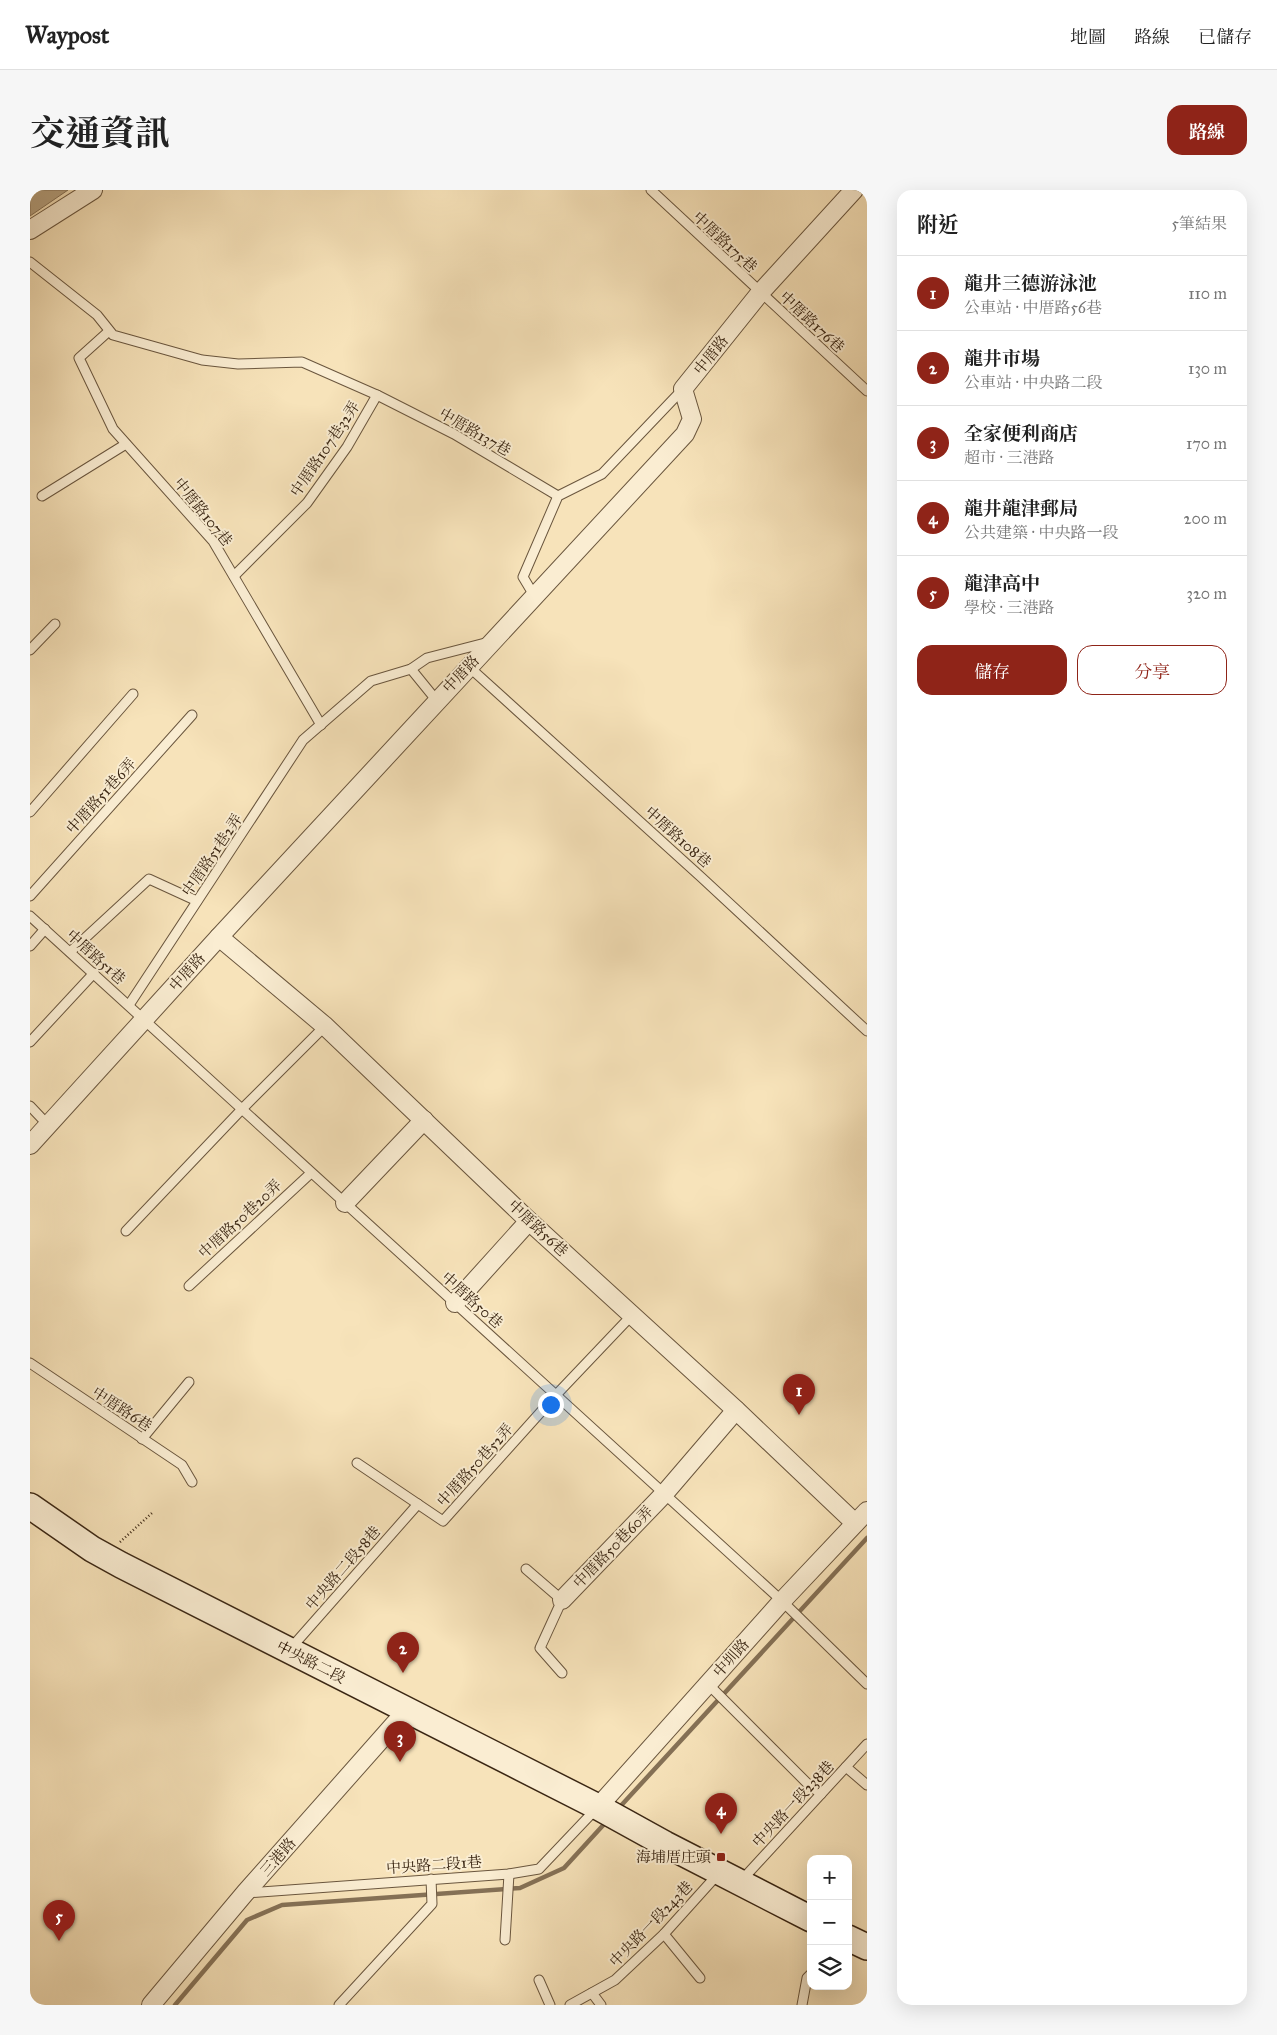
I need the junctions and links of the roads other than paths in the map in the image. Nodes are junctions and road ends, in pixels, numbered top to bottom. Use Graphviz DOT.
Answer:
graph roads {
  1 [pos="93,190"];
  2 [pos="650,190"];
  3 [pos="854,190"];
  4 [pos="30,230"];
  5 [pos="30,262"];
  6 [pos="760,293"];
  7 [pos="110,331"];
  8 [pos="683,389"];
  9 [pos="867,392"];
  10 [pos="377,395"];
  11 [pos="126,444"];
  12 [pos="42,496"];
  13 [pos="558,496"];
  14 [pos="234,576"];
  15 [pos="535,597"];
  16 [pos="55,624"];
  17 [pos="494,640"];
  18 [pos="30,650"];
  19 [pos="468,666"];
  20 [pos="411,669"];
  21 [pos="133,694"];
  22 [pos="437,700"];
  23 [pos="192,715"];
  24 [pos="321,725"];
  25 [pos="30,812"];
  26 [pos="30,896"];
  27 [pos="197,901"];
  28 [pos="30,916"];
  29 [pos="45,929"];
  30 [pos="219,936"];
  31 [pos="30,946"];
  32 [pos="70,952"];
  33 [pos="94,973"];
  34 [pos="129,1005"];
  35 [pos="144,1019"];
  36 [pos="325,1026"];
  37 [pos="867,1031"];
  38 [pos="30,1042"];
  39 [pos="30,1106"];
  40 [pos="243,1108"];
  41 [pos="424,1120"];
  42 [pos="48,1124"];
  43 [pos="30,1145"];
  44 [pos="311,1173"];
  45 [pos="345,1204"];
  46 [pos="529,1221"];
  47 [pos="126,1231"];
  48 [pos="189,1286"];
  49 [pos="455,1303"];
  50 [pos="633,1314"];
  51 [pos="30,1363"];
  52 [pos="189,1382"];
  53 [pos="556,1395"];
  54 [pos="736,1410"];
  55 [pos="142,1438"];
  56 [pos="357,1463"];
  57 [pos="192,1482"];
  58 [pos="664,1494"];
  59 [pos="418,1504"];
  60 [pos="30,1506"];
  61 [pos="861,1517"];
  62 [pos="526,1569"];
  63 [pos="562,1600"];
  64 [pos="782,1601"];
  65 [pos="289,1650"];
  66 [pos="562,1673"];
  67 [pos="708,1684"];
  68 [pos="867,1684"];
  69 [pos="407,1710"];
  70 [pos="867,1744"];
  71 [pos="846,1767"];
  72 [pos="867,1785"];
  73 [pos="821,1794"];
  74 [pos="598,1807"];
  75 [pos="509,1874"];
  76 [pos="730,1877"];
  77 [pos="431,1879"];
  78 [pos="245,1893"];
  79 [pos="807,1917"];
  80 [pos="664,1934"];
  81 [pos="505,1940"];
  82 [pos="852,1940"];
  83 [pos="867,1947"];
  84 [pos="807,1977"];
  85 [pos="700,1978"];
  86 [pos="538,1980"];
  87 [pos="592,1993"];
  88 [pos="151,2005"];
  89 [pos="339,2005"];
  90 [pos="550,2005"];
  91 [pos="570,2005"];
  92 [pos="601,2005"];
  93 [pos="802,2005"];
  1 -- 4 [label="street"];
  2 -- 6 [label="lane, 中厝路175巷"];
  3 -- 6 [label="street, 中厝路"];
  5 -- 7 [label="lane, 中厝路107巷32弄"];
  6 -- 8 [label="street, 中厝路"];
  6 -- 9 [label="lane, 中厝路176巷"];
  7 -- 10 [label="lane, 中厝路107巷32弄"];
  7 -- 11 [label="lane, 中厝路107巷"];
  8 -- 13 [label="lane"];
  8 -- 15 [label="street, 中厝路"];
  10 -- 13 [label="lane, 中厝路137巷"];
  10 -- 14 [label="lane, 中厝路107巷32弄"];
  11 -- 12 [label="lane"];
  11 -- 14 [label="lane, 中厝路107巷"];
  13 -- 15 [label="lane"];
  14 -- 24 [label="lane, 中厝路107巷"];
  15 -- 17 [label="street, 中厝路"];
  16 -- 18 [label="lane"];
  17 -- 19 [label="street, 中厝路"];
  17 -- 20 [label="lane, 中厝路51巷2弄"];
  19 -- 22 [label="street, 中厝路"];
  19 -- 37 [label="lane, 中厝路108巷"];
  20 -- 22 [label="lane"];
  20 -- 24 [label="lane, 中厝路51巷2弄"];
  21 -- 25 [label="lane"];
  22 -- 30 [label="street, 中厝路"];
  23 -- 26 [label="lane, 中厝路51巷6弄"];
  24 -- 27 [label="lane, 中厝路51巷2弄"];
  27 -- 32 [label="lane"];
  27 -- 34 [label="lane, 中厝路51巷2弄"];
  28 -- 29 [label="lane, 中厝路51巷"];
  29 -- 31 [label="lane"];
  29 -- 32 [label="lane, 中厝路51巷"];
  30 -- 35 [label="street, 中厝路"];
  30 -- 36 [label="street, 中厝路56巷"];
  32 -- 33 [label="lane, 中厝路51巷"];
  33 -- 34 [label="lane, 中厝路51巷"];
  33 -- 38 [label="lane"];
  34 -- 35 [label="lane, 中厝路51巷"];
  35 -- 40 [label="lane, 中厝路50巷"];
  35 -- 42 [label="street, 中厝路"];
  36 -- 40 [label="lane"];
  36 -- 41 [label="street, 中厝路56巷"];
  39 -- 42 [label="lane"];
  40 -- 44 [label="lane, 中厝路50巷"];
  40 -- 47 [label="lane"];
  41 -- 45 [label="street"];
  41 -- 46 [label="street, 中厝路56巷"];
  42 -- 43 [label="street, 中厝路"];
  44 -- 45 [label="lane, 中厝路50巷"];
  44 -- 48 [label="lane, 中厝路50巷20弄"];
  45 -- 49 [label="lane, 中厝路50巷"];
  46 -- 49 [label="street"];
  46 -- 50 [label="street, 中厝路56巷"];
  49 -- 53 [label="lane, 中厝路50巷"];
  50 -- 53 [label="lane"];
  50 -- 54 [label="street, 中厝路56巷"];
  51 -- 55 [label="lane, 中厝路6巷"];
  52 -- 55 [label="lane"];
  53 -- 58 [label="lane, 中厝路50巷"];
  53 -- 59 [label="lane, 中厝路50巷52弄"];
  54 -- 58 [label="street, 中厝路50巷60弄"];
  54 -- 61 [label="street, 中厝路56巷"];
  55 -- 57 [label="lane, 中厝路6巷"];
  56 -- 59 [label="lane, 中厝路50巷52弄"];
  58 -- 63 [label="street, 中厝路50巷60弄"];
  58 -- 64 [label="lane, 中厝路50巷"];
  59 -- 65 [label="lane, 中央路二段58巷"];
  60 -- 65 [label="street, 中央路二段"];
  61 -- 64 [label="street, 中圳路"];
  62 -- 63 [label="lane, 中厝路50巷60弄"];
  63 -- 66 [label="lane, 中厝路50巷60弄"];
  64 -- 67 [label="street, 中圳路"];
  64 -- 68 [label="lane, 中厝路50巷"];
  65 -- 69 [label="street, 中央路二段"];
  67 -- 73 [label="lane"];
  67 -- 74 [label="street, 中圳路"];
  69 -- 74 [label="street, 中央路二段"];
  69 -- 78 [label="street, 三港路"];
  70 -- 71 [label="lane, 中央路一段238巷"];
  71 -- 72 [label="lane"];
  71 -- 73 [label="lane, 中央路一段238巷"];
  73 -- 76 [label="lane, 中央路一段238巷"];
  74 -- 75 [label="lane, 中央路二段1巷"];
  74 -- 76 [label="street, 中央路二段"];
  75 -- 77 [label="lane, 中央路二段1巷"];
  75 -- 81 [label="lane"];
  76 -- 79 [label="street, 中央路二段"];
  76 -- 80 [label="lane, 中央路一段243巷"];
  77 -- 78 [label="lane, 中央路二段1巷"];
  77 -- 89 [label="lane"];
  78 -- 88 [label="street, 三港路"];
  80 -- 85 [label="lane"];
  80 -- 87 [label="lane, 中央路一段243巷"];
  82 -- 83 [label="street"];
  84 -- 93 [label="lane"];
  86 -- 90 [label="lane"];
  87 -- 91 [label="lane, 中央路一段243巷"];
  87 -- 92 [label="lane"];
}
